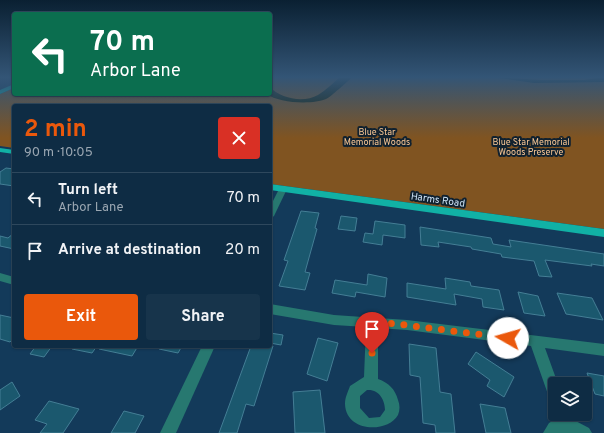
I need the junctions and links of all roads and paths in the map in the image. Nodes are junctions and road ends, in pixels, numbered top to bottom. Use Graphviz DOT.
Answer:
graph roads {
  1 [pos="0,150"];
  2 [pos="12,152"];
  3 [pos="272,187"];
  4 [pos="283,189"];
  5 [pos="272,212"];
  6 [pos="604,232"];
  7 [pos="0,277"];
  8 [pos="12,280"];
  9 [pos="272,309"];
  10 [pos="372,322"];
  11 [pos="536,342"];
  12 [pos="208,348"];
  13 [pos="604,350"];
  14 [pos="549,377"];
  15 [pos="371,384"];
  16 [pos="562,421"];
  17 [pos="566,421"];
  18 [pos="168,433"];
  19 [pos="551,433"];
  20 [pos="584,433"];
  1 -- 2 [label="main road"];
  3 -- 4 [label="main road, Harms Road"];
  4 -- 5 [label="street"];
  4 -- 6 [label="main road, Harms Road"];
  7 -- 8 [label="street"];
  9 -- 10 [label="street"];
  10 -- 11 [label="street"];
  10 -- 15 [label="street"];
  11 -- 13 [label="street"];
  11 -- 14 [label="street"];
  12 -- 18 [label="street"];
  16 -- 19 [label="street"];
  17 -- 20 [label="street"];
}
